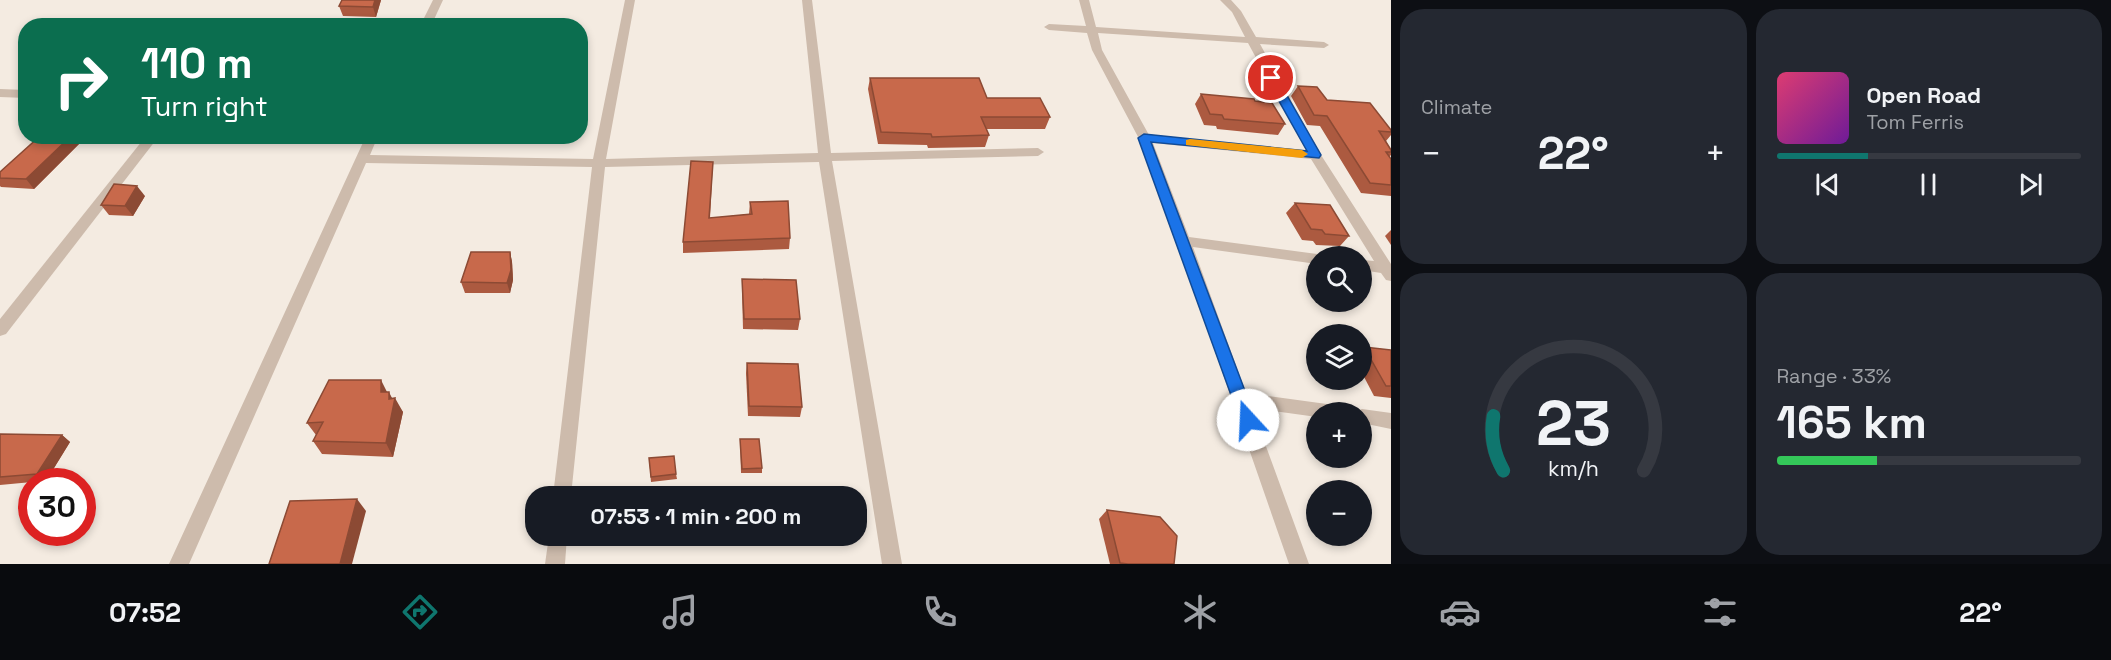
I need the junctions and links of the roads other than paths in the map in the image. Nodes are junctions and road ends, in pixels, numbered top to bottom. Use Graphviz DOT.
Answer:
graph roads {
  1 [pos="438,0"];
  2 [pos="630,0"];
  3 [pos="807,0"];
  4 [pos="1084,0"];
  5 [pos="1225,0"];
  6 [pos="428,18"];
  7 [pos="1048,27"];
  8 [pos="1093,30"];
  9 [pos="1250,39"];
  10 [pos="1324,45"];
  11 [pos="0,93"];
  12 [pos="18,94"];
  13 [pos="1144,138"];
  14 [pos="147,144"];
  15 [pos="369,144"];
  16 [pos="1038,152"];
  17 [pos="1315,155"];
  18 [pos="825,157"];
  19 [pos="363,159"];
  20 [pos="599,163"];
  21 [pos="1184,241"];
  22 [pos="1306,258"];
  23 [pos="1372,268"];
  24 [pos="1389,272"];
  25 [pos="0,330"];
  26 [pos="1241,399"];
  27 [pos="1306,408"];
  28 [pos="1372,418"];
  29 [pos="1391,421"];
  30 [pos="563,486"];
  31 [pos="557,546"];
  32 [pos="180,564"];
  33 [pos="555,564"];
  34 [pos="892,564"];
  35 [pos="1299,564"];
  1 -- 6 [label="street"];
  2 -- 20 [label="street"];
  3 -- 18 [label="street"];
  4 -- 8 [label="street"];
  5 -- 9 [label="street"];
  7 -- 8 [label="street"];
  8 -- 9 [label="street"];
  8 -- 13 [label="street"];
  9 -- 10 [label="street"];
  9 -- 17 [label="street"];
  11 -- 12 [label="street"];
  13 -- 17 [label="street"];
  13 -- 21 [label="street"];
  14 -- 25 [label="street"];
  15 -- 19 [label="street"];
  16 -- 18 [label="street"];
  17 -- 24 [label="street"];
  18 -- 20 [label="street"];
  18 -- 34 [label="street"];
  19 -- 20 [label="street"];
  19 -- 32 [label="street"];
  20 -- 30 [label="street"];
  21 -- 22 [label="street"];
  21 -- 26 [label="street"];
  23 -- 24 [label="street"];
  26 -- 27 [label="street"];
  26 -- 35 [label="street"];
  28 -- 29 [label="street"];
  31 -- 33 [label="street"];
}
